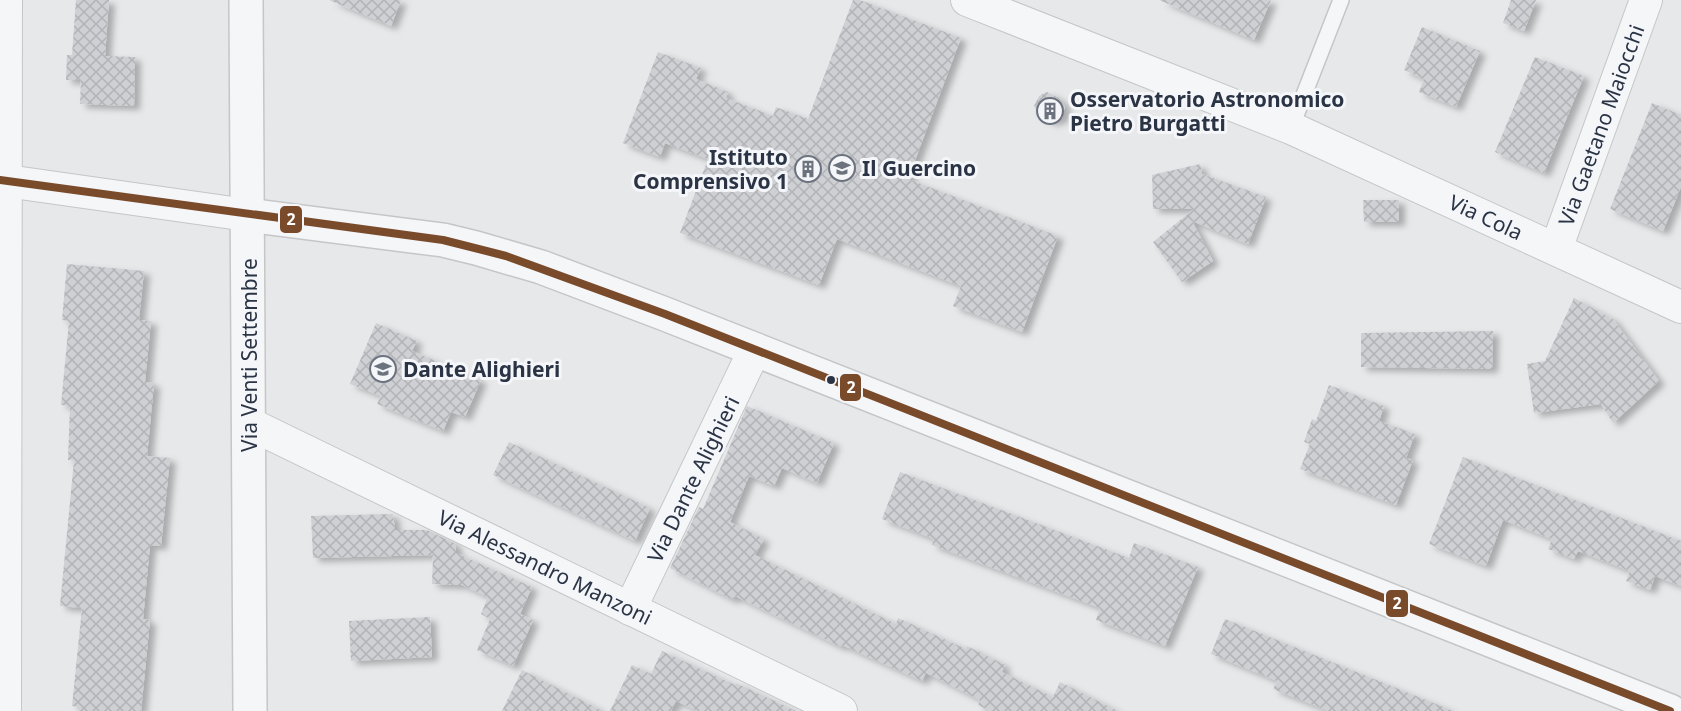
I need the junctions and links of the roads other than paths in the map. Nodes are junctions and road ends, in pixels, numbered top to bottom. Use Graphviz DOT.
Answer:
graph roads {
  1 [pos="6,0"];
  2 [pos="246,0"];
  3 [pos="967,0"];
  4 [pos="1341,0"];
  5 [pos="1646,0"];
  6 [pos="1291,128"];
  7 [pos="3,176"];
  8 [pos="247,215"];
  9 [pos="1556,249"];
  10 [pos="1681,307"];
  11 [pos="755,349"];
  12 [pos="249,424"];
  13 [pos="630,609"];
  14 [pos="5,711"];
  15 [pos="250,711"];
  16 [pos="841,711"];
  17 [pos="1670,711"];
  1 -- 7 [label="street"];
  2 -- 8 [label="street, Via Venti Settembre"];
  3 -- 6 [label="street, Via Cola"];
  4 -- 6 [label="lane"];
  5 -- 9 [label="street, Via Gaetano Maiocchi"];
  6 -- 9 [label="street, Via Cola"];
  7 -- 8 [label="street"];
  7 -- 14 [label="street"];
  8 -- 11 [label="street"];
  8 -- 12 [label="street, Via Venti Settembre"];
  9 -- 10 [label="street, Via Cola"];
  11 -- 13 [label="street, Via Dante Alighieri"];
  11 -- 17 [label="street"];
  12 -- 13 [label="street, Via Alessandro Manzoni"];
  12 -- 15 [label="street, Via Venti Settembre"];
  13 -- 16 [label="street, Via Alessandro Manzoni"];
}
